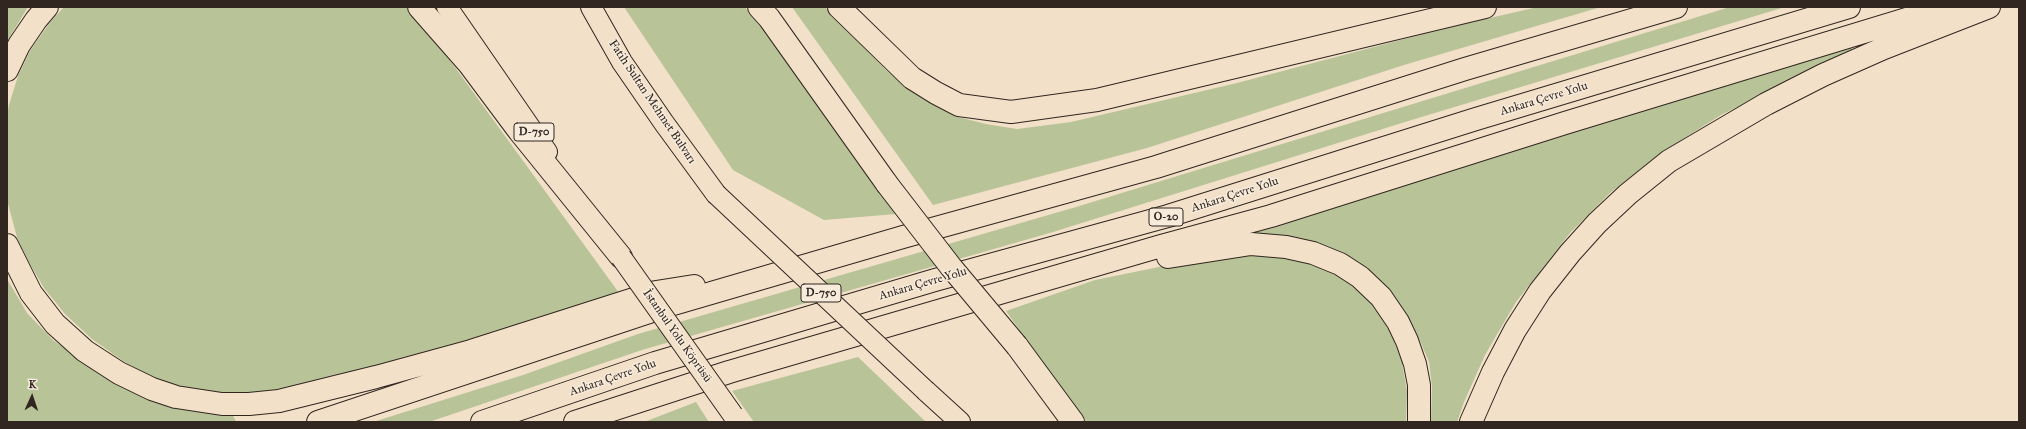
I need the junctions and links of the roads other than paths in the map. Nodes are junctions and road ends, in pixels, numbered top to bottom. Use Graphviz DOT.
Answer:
graph roads {
  1 [pos="47,7"];
  2 [pos="419,7"];
  3 [pos="447,7"];
  4 [pos="591,7"];
  5 [pos="759,7"];
  6 [pos="779,7"];
  7 [pos="839,7"];
  8 [pos="1485,7"];
  9 [pos="1676,7"];
  10 [pos="1849,7"];
  11 [pos="1946,7"];
  12 [pos="1989,7"];
  13 [pos="7,70"];
  14 [pos="892,180"];
  15 [pos="7,245"];
  16 [pos="621,256"];
  17 [pos="812,265"];
  18 [pos="887,326"];
  19 [pos="1012,349"];
  20 [pos="729,372"];
  21 [pos="736,420"];
  22 [pos="318,422"];
  23 [pos="482,422"];
  24 [pos="575,422"];
  25 [pos="605,422"];
  26 [pos="960,422"];
  27 [pos="1057,422"];
  28 [pos="1074,422"];
  29 [pos="1419,422"];
  30 [pos="1471,422"];
  1 -- 13 [label="highway"];
  2 -- 16 [label="highway"];
  3 -- 16 [label="highway, D-750"];
  4 -- 26 [label="highway, Fatih Sultan Mehmet Bulvarı / D-750, bridge"];
  5 -- 14 [label="highway"];
  6 -- 14 [label="highway"];
  7 -- 8 [label="highway"];
  9 -- 17 [label="highway"];
  10 -- 23 [label="highway, Ankara Çevre Yolu / O-20"];
  11 -- 18 [label="highway"];
  12 -- 30 [label="highway"];
  14 -- 19 [label="highway, bridge"];
  15 -- 17 [label="highway"];
  16 -- 21 [label="highway, İstanbul Yolu Köprüsü / D-750, bridge"];
  17 -- 22 [label="highway"];
  18 -- 20 [label="highway"];
  18 -- 29 [label="highway"];
  19 -- 27 [label="highway"];
  19 -- 28 [label="highway"];
  20 -- 24 [label="highway"];
  20 -- 25 [label="highway"];
}
